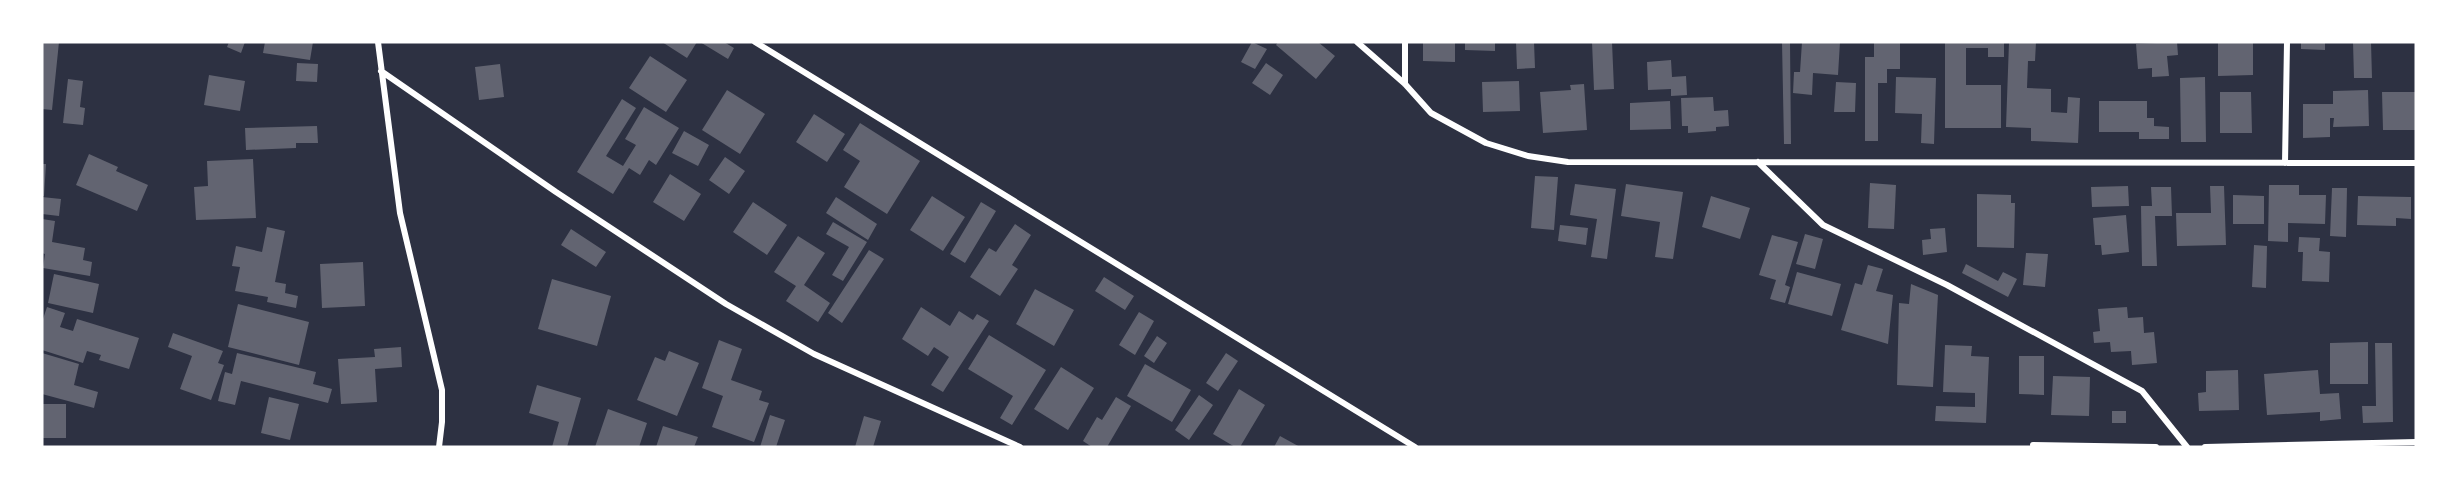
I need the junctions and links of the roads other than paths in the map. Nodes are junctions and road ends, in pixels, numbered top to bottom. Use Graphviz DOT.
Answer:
graph roads {
  1 [pos="378,42"];
  2 [pos="755,42"];
  3 [pos="1358,42"];
  4 [pos="1405,42"];
  5 [pos="2287,42"];
  6 [pos="381,71"];
  7 [pos="1405,84"];
  8 [pos="1757,162"];
  9 [pos="2285,163"];
  10 [pos="2416,163"];
  11 [pos="2416,442"];
  12 [pos="2033,446"];
  13 [pos="439,447"];
  14 [pos="1020,447"];
  15 [pos="1414,447"];
  16 [pos="2156,447"];
  17 [pos="2187,447"];
  18 [pos="2205,447"];
  1 -- 6 [label="street"];
  2 -- 15 [label="street"];
  3 -- 7 [label="street"];
  4 -- 7 [label="street"];
  5 -- 9 [label="street"];
  6 -- 13 [label="street"];
  6 -- 14 [label="street"];
  7 -- 8 [label="street"];
  8 -- 9 [label="street"];
  8 -- 17 [label="street"];
  9 -- 10 [label="street"];
  11 -- 18 [label="street"];
  12 -- 16 [label="street"];
}
